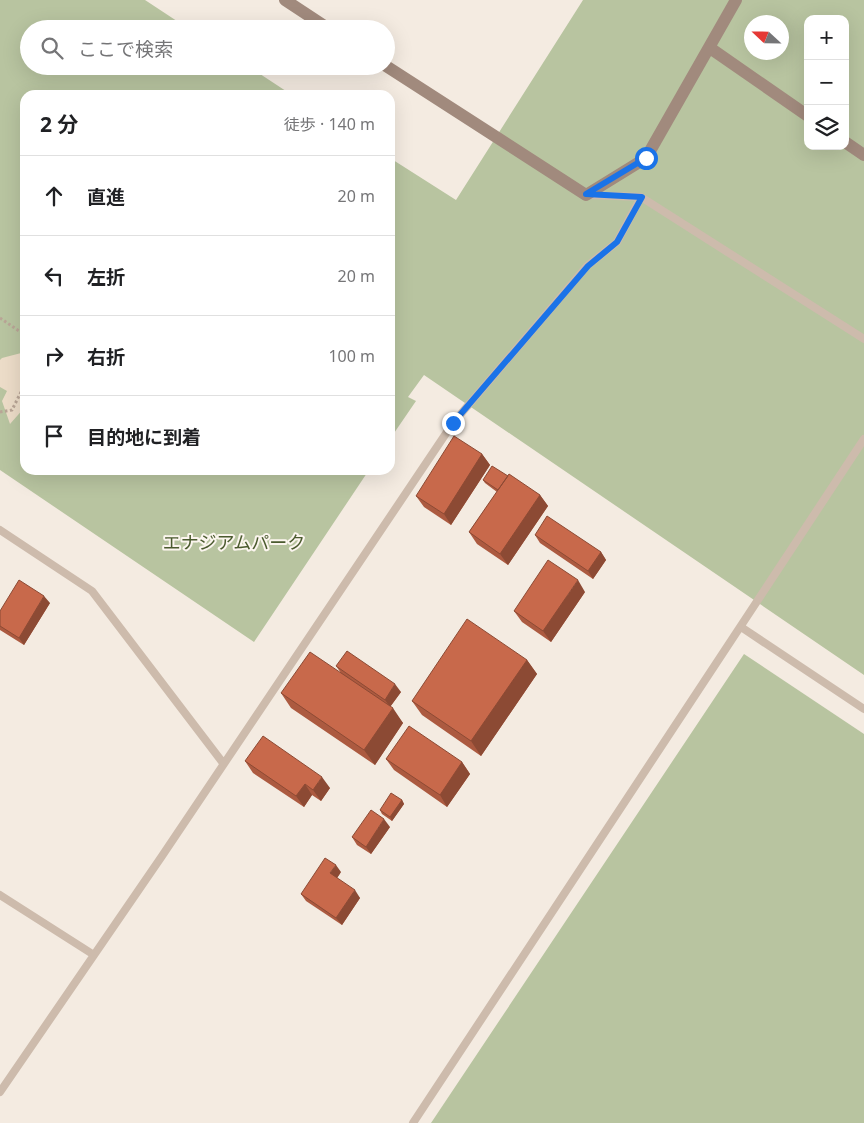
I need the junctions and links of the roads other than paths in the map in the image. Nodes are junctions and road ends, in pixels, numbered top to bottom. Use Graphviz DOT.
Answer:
graph roads {
  1 [pos="285,0"];
  2 [pos="736,0"];
  3 [pos="315,20"];
  4 [pos="710,48"];
  5 [pos="395,72"];
  6 [pos="804,113"];
  7 [pos="849,145"];
  8 [pos="864,155"];
  9 [pos="586,194"];
  10 [pos="642,197"];
  11 [pos="864,339"];
  12 [pos="864,439"];
  13 [pos="0,530"];
  14 [pos="741,627"];
  15 [pos="864,709"];
  16 [pos="223,763"];
  17 [pos="0,895"];
  18 [pos="94,955"];
  19 [pos="0,1092"];
  20 [pos="413,1123"];
  1 -- 3 [label="street"];
  2 -- 4 [label="street"];
  4 -- 6 [label="street"];
  4 -- 9 [label="street"];
  5 -- 9 [label="street"];
  7 -- 8 [label="street"];
  9 -- 10 [label="lane"];
  10 -- 11 [label="lane"];
  10 -- 16 [label="lane"];
  12 -- 14 [label="lane"];
  13 -- 16 [label="lane"];
  14 -- 15 [label="lane"];
  14 -- 20 [label="lane"];
  16 -- 18 [label="lane"];
  17 -- 18 [label="lane"];
  18 -- 19 [label="lane"];
}
